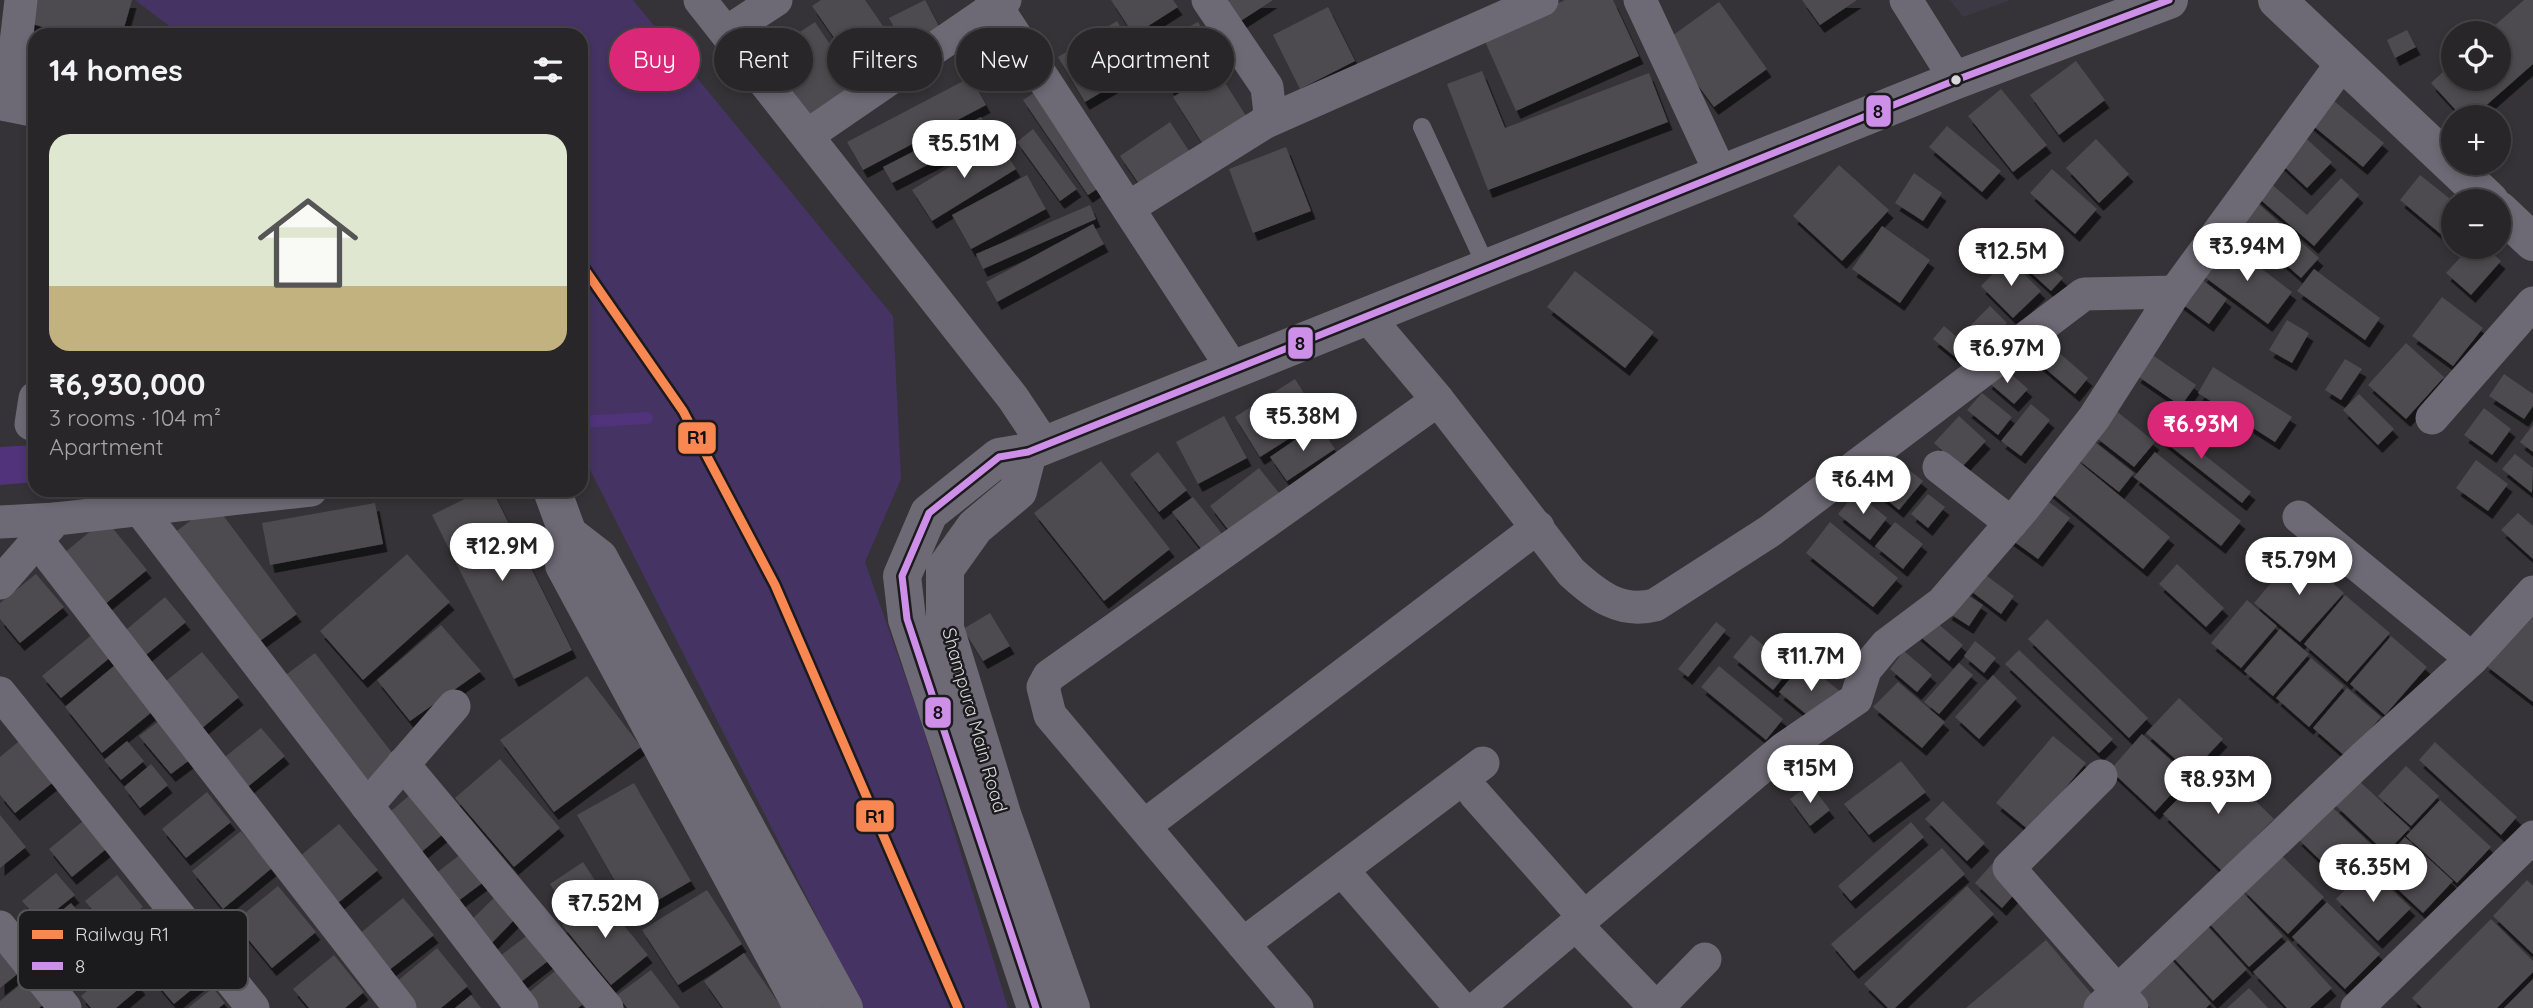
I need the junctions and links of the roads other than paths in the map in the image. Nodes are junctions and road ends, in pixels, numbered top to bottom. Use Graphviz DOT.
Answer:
graph roads {
  1 [pos="21,0"];
  2 [pos="701,0"];
  3 [pos="776,0"];
  4 [pos="1208,0"];
  5 [pos="1542,0"];
  6 [pos="1640,0"];
  7 [pos="1906,0"];
  8 [pos="2169,0"];
  9 [pos="2277,0"];
  10 [pos="998,2"];
  11 [pos="724,28"];
  12 [pos="733,28"];
  13 [pos="2343,62"];
  14 [pos="1956,80"];
  15 [pos="773,91"];
  16 [pos="15,104"];
  17 [pos="1264,123"];
  18 [pos="1422,127"];
  19 [pos="808,135"];
  20 [pos="1721,174"];
  21 [pos="2477,189"];
  22 [pos="1128,208"];
  23 [pos="2511,221"];
  24 [pos="2533,242"];
  25 [pos="1487,268"];
  26 [pos="2175,292"];
  27 [pos="2533,303"];
  28 [pos="1367,316"];
  29 [pos="1233,369"];
  30 [pos="1438,400"];
  31 [pos="2432,418"];
  32 [pos="1036,447"];
  33 [pos="1939,467"];
  34 [pos="254,497"];
  35 [pos="555,497"];
  36 [pos="141,511"];
  37 [pos="2300,517"];
  38 [pos="0,522"];
  39 [pos="2011,523"];
  40 [pos="1538,527"];
  41 [pos="47,529"];
  42 [pos="568,534"];
  43 [pos="0,583"];
  44 [pos="2533,592"];
  45 [pos="2472,659"];
  46 [pos="0,693"];
  47 [pos="454,706"];
  48 [pos="403,764"];
  49 [pos="2101,776"];
  50 [pos="367,806"];
  51 [pos="1143,826"];
  52 [pos="2533,836"];
  53 [pos="1342,870"];
  54 [pos="174,910"];
  55 [pos="1581,922"];
  56 [pos="0,927"];
  57 [pos="1243,944"];
  58 [pos="18,949"];
  59 [pos="1706,959"];
  60 [pos="51,990"];
  61 [pos="239,990"];
  62 [pos="2117,1003"];
  63 [pos="65,1008"];
  64 [pos="253,1008"];
  65 [pos="400,1008"];
  66 [pos="522,1008"];
  67 [pos="607,1008"];
  68 [pos="803,1008"];
  69 [pos="844,1008"];
  70 [pos="1036,1008"];
  71 [pos="1071,1008"];
  72 [pos="1297,1008"];
  73 [pos="1461,1008"];
  74 [pos="1478,1008"];
  75 [pos="1656,1008"];
  76 [pos="2357,1008"];
  1 -- 16 [label="street"];
  2 -- 11 [label="street"];
  3 -- 12 [label="street"];
  4 -- 17 [label="street"];
  5 -- 17 [label="street"];
  6 -- 20 [label="street"];
  7 -- 14 [label="street"];
  8 -- 14 [label="street, Shampura Main Road"];
  9 -- 13 [label="street"];
  10 -- 19 [label="street"];
  10 -- 22 [label="street"];
  13 -- 21 [label="street"];
  13 -- 26 [label="street"];
  14 -- 20 [label="street, Shampura Main Road"];
  15 -- 19 [label="street"];
  17 -- 22 [label="street"];
  18 -- 25 [label="lane"];
  19 -- 32 [label="street"];
  20 -- 25 [label="street, Shampura Main Road"];
  22 -- 29 [label="street"];
  23 -- 24 [label="street"];
  25 -- 28 [label="street, Shampura Main Road"];
  26 -- 39 [label="street"];
  26 -- 40 [label="street"];
  27 -- 31 [label="street"];
  28 -- 29 [label="street, Shampura Main Road"];
  28 -- 30 [label="street"];
  29 -- 32 [label="street, Shampura Main Road"];
  30 -- 40 [label="street"];
  30 -- 51 [label="street"];
  32 -- 70 [label="street, Shampura Main Road"];
  32 -- 71 [label="street, Shampura Main Road"];
  33 -- 39 [label="street"];
  34 -- 36 [label="street"];
  35 -- 42 [label="street"];
  36 -- 41 [label="street"];
  36 -- 50 [label="street"];
  37 -- 45 [label="street"];
  38 -- 41 [label="street"];
  39 -- 55 [label="street"];
  40 -- 51 [label="street"];
  41 -- 43 [label="street"];
  41 -- 65 [label="street"];
  42 -- 68 [label="street"];
  42 -- 69 [label="street"];
  44 -- 45 [label="street"];
  45 -- 62 [label="street"];
  46 -- 54 [label="street"];
  47 -- 48 [label="street"];
  48 -- 50 [label="street"];
  48 -- 67 [label="street"];
  49 -- 62 [label="street"];
  50 -- 66 [label="street"];
  51 -- 57 [label="street"];
  52 -- 76 [label="street"];
  53 -- 55 [label="street"];
  53 -- 57 [label="street"];
  53 -- 73 [label="street"];
  55 -- 74 [label="street"];
  55 -- 75 [label="street"];
  56 -- 58 [label="street"];
  57 -- 72 [label="street"];
  59 -- 75 [label="street"];
  60 -- 63 [label="street"];
  61 -- 64 [label="street"];
}
